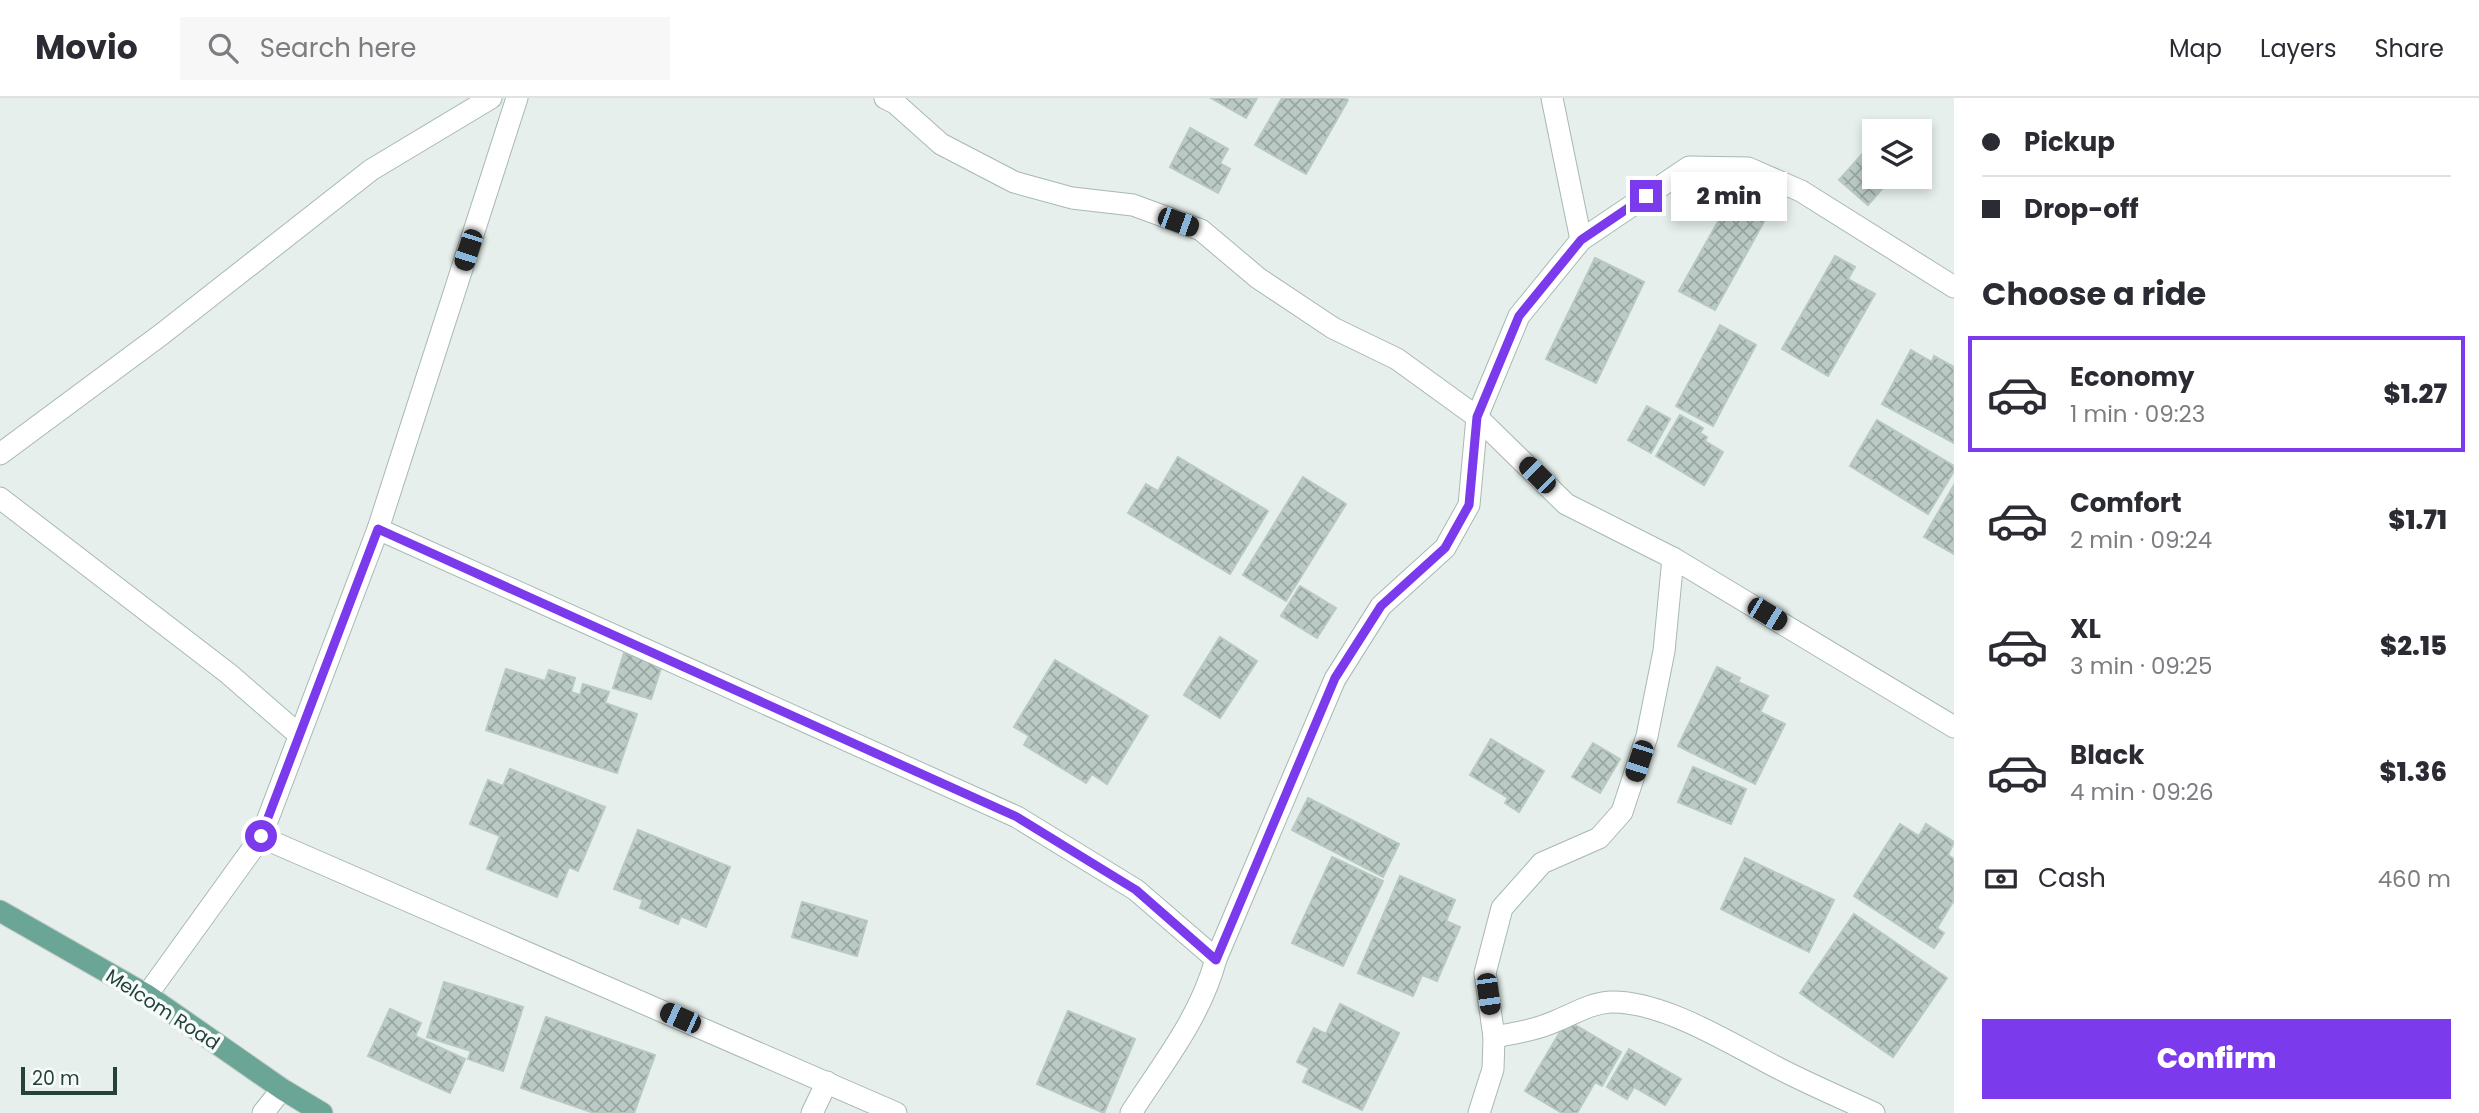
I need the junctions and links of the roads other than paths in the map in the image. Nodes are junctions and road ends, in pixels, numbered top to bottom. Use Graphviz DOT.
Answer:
graph roads {
  1 [pos="491,98"];
  2 [pos="517,98"];
  3 [pos="1552,98"];
  4 [pos="894,100"];
  5 [pos="1581,240"];
  6 [pos="1954,287"];
  7 [pos="1477,417"];
  8 [pos="0,454"];
  9 [pos="0,498"];
  10 [pos="378,529"];
  11 [pos="1673,558"];
  12 [pos="1954,727"];
  13 [pos="298,734"];
  14 [pos="261,836"];
  15 [pos="0,911"];
  16 [pos="1216,960"];
  17 [pos="147,995"];
  18 [pos="1494,1037"];
  19 [pos="827,1082"];
  20 [pos="282,1089"];
  21 [pos="263,1113"];
  22 [pos="322,1113"];
  23 [pos="812,1113"];
  24 [pos="896,1113"];
  25 [pos="1131,1113"];
  26 [pos="1479,1113"];
  27 [pos="1874,1113"];
  1 -- 8 [label="street"];
  2 -- 10 [label="street"];
  3 -- 5 [label="street"];
  4 -- 7 [label="street"];
  5 -- 6 [label="street"];
  5 -- 7 [label="street"];
  7 -- 11 [label="street"];
  7 -- 16 [label="street"];
  9 -- 13 [label="street"];
  10 -- 13 [label="street"];
  10 -- 16 [label="street"];
  11 -- 12 [label="street"];
  11 -- 18 [label="street"];
  13 -- 14 [label="street"];
  14 -- 17 [label="street"];
  14 -- 19 [label="street"];
  15 -- 17 [label="main road, Melcom Road"];
  16 -- 25 [label="street"];
  17 -- 20 [label="main road, Melcom Road"];
  18 -- 26 [label="street"];
  18 -- 27 [label="street"];
  19 -- 23 [label="street"];
  19 -- 24 [label="street"];
  20 -- 21 [label="street"];
  20 -- 22 [label="main road, Melcom Road"];
}
